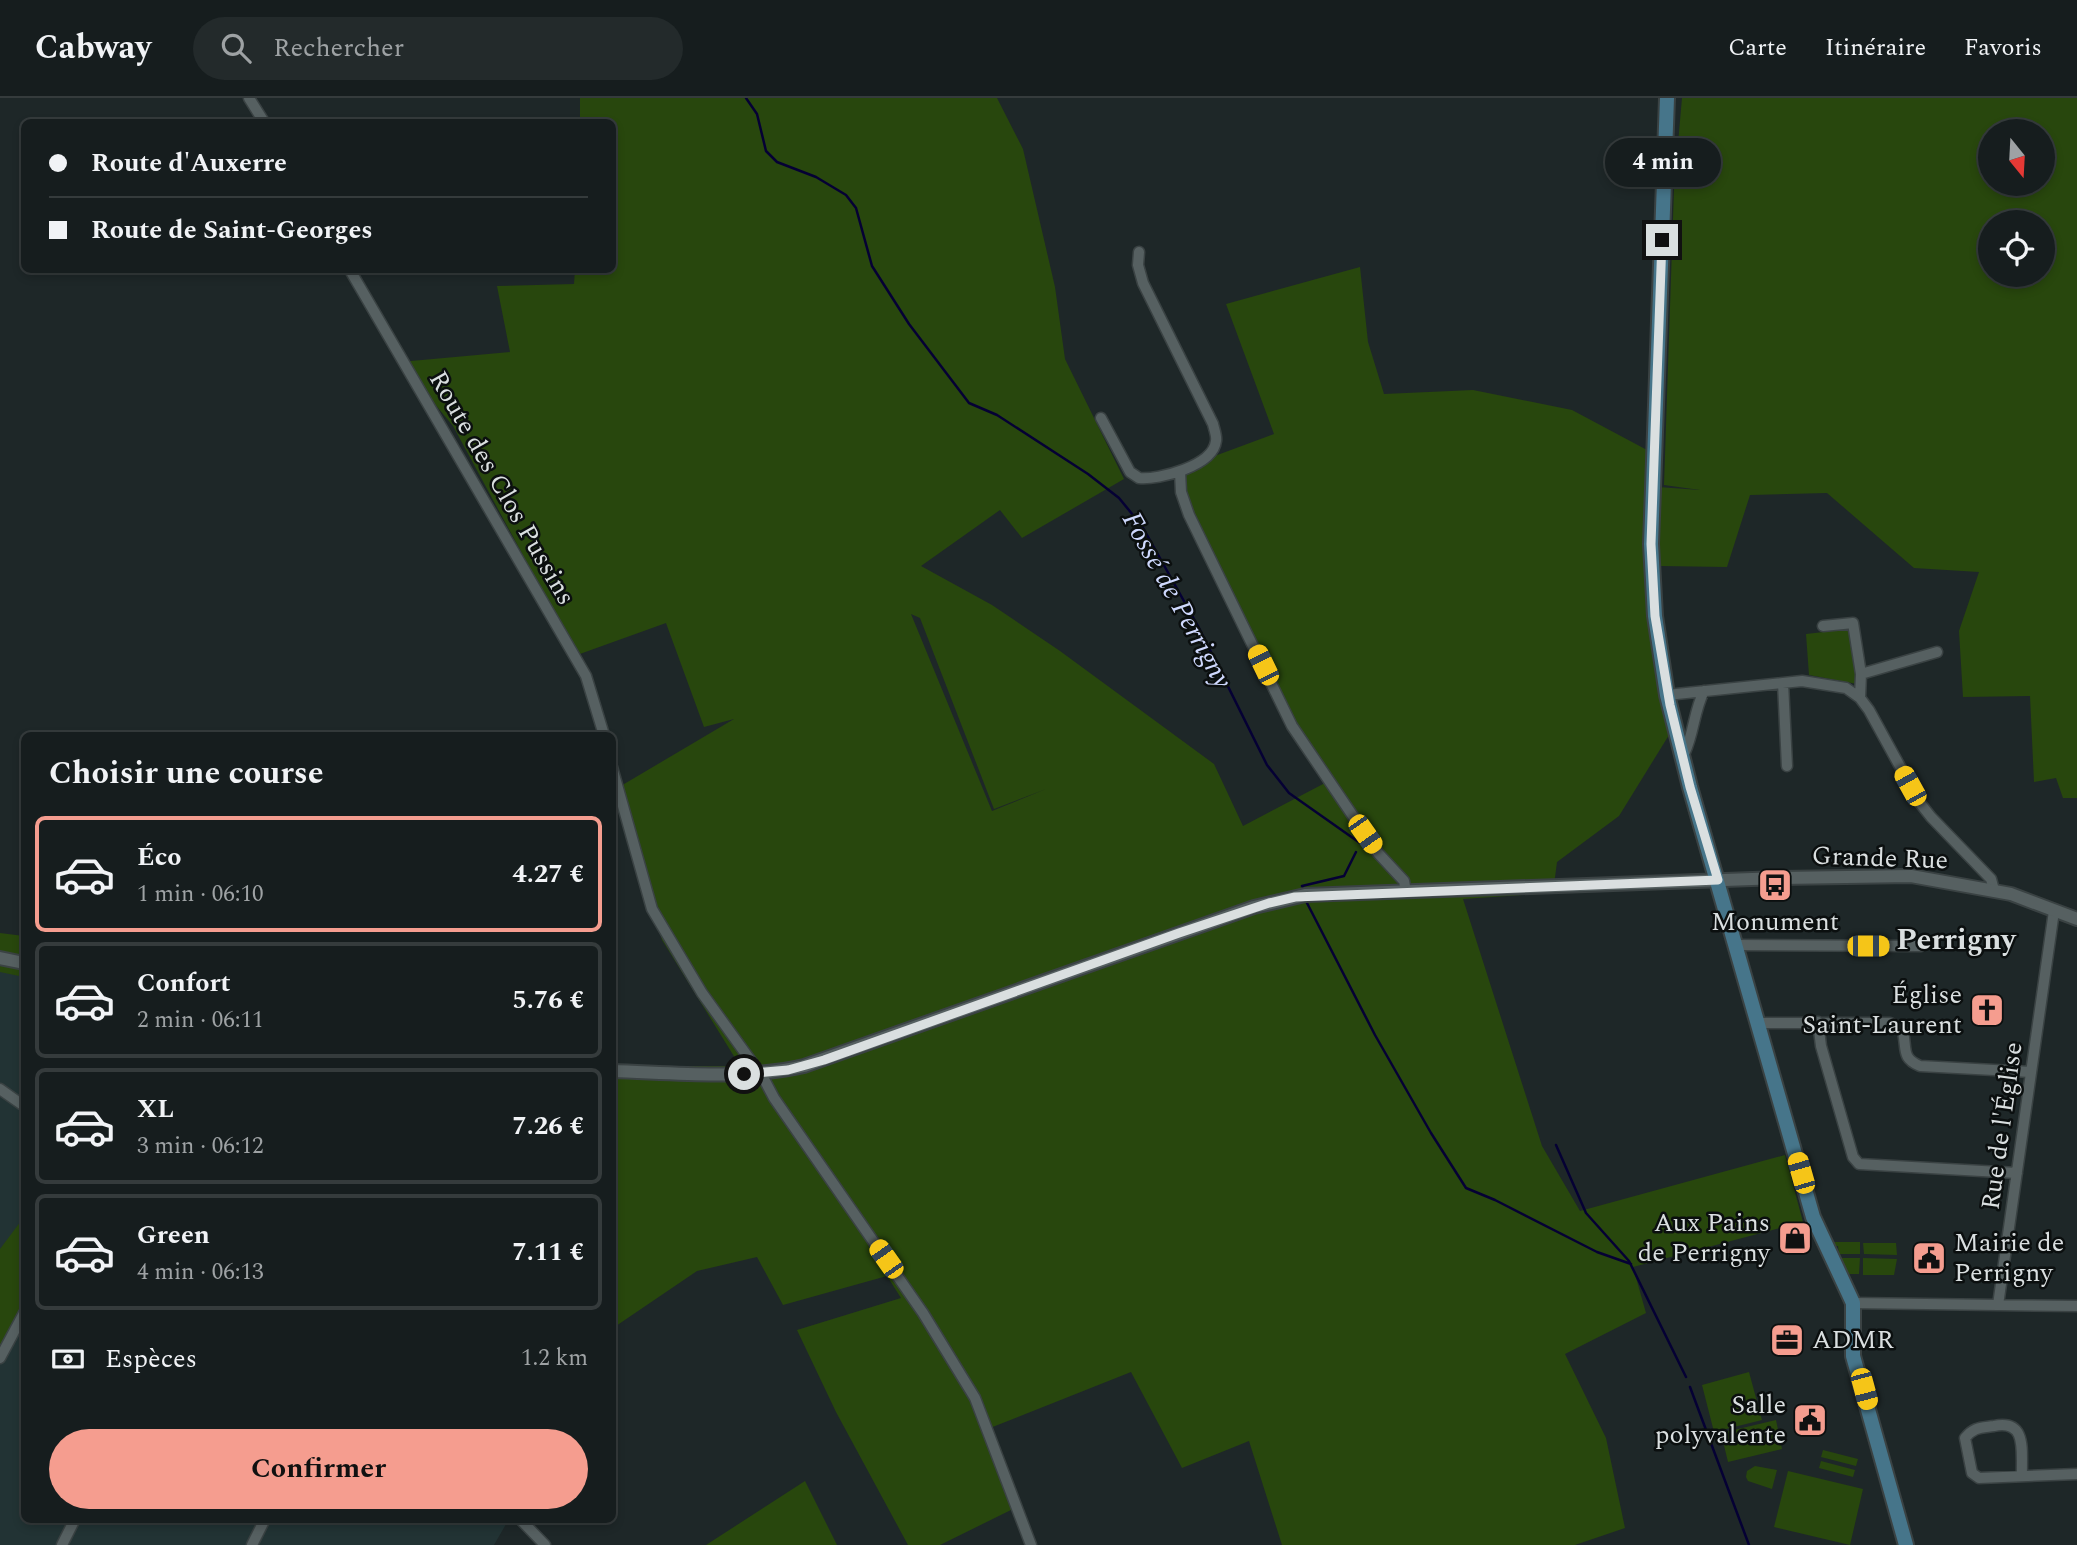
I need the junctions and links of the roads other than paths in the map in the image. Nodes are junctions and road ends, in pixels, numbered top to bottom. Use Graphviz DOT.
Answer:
graph roads {
  1 [pos="249,98"];
  2 [pos="1667,98"];
  3 [pos="262,119"];
  4 [pos="1139,253"];
  5 [pos="352,273"];
  6 [pos="1101,418"];
  7 [pos="1180,472"];
  8 [pos="1823,626"];
  9 [pos="1937,652"];
  10 [pos="1861,674"];
  11 [pos="1783,683"];
  12 [pos="1703,691"];
  13 [pos="1667,695"];
  14 [pos="1860,698"];
  15 [pos="603,732"];
  16 [pos="1681,753"];
  17 [pos="1787,766"];
  18 [pos="616,781"];
  19 [pos="1718,880"];
  20 [pos="1994,890"];
  21 [pos="1406,892"];
  22 [pos="2054,911"];
  23 [pos="2077,919"];
  24 [pos="1736,945"];
  25 [pos="1921,946"];
  26 [pos="0,958"];
  27 [pos="21,962"];
  28 [pos="1818,1022"];
  29 [pos="1758,1023"];
  30 [pos="616,1071"];
  31 [pos="2031,1072"];
  32 [pos="760,1073"];
  33 [pos="0,1089"];
  34 [pos="21,1104"];
  35 [pos="2017,1173"];
  36 [pos="1853,1303"];
  37 [pos="1998,1306"];
  38 [pos="2077,1306"];
  39 [pos="21,1319"];
  40 [pos="0,1358"];
  41 [pos="2077,1474"];
  42 [pos="2022,1476"];
  43 [pos="73,1523"];
  44 [pos="263,1523"];
  45 [pos="524,1523"];
  46 [pos="62,1545"];
  47 [pos="251,1545"];
  48 [pos="545,1545"];
  49 [pos="1031,1545"];
  50 [pos="1906,1545"];
  1 -- 3 [label="street"];
  2 -- 13 [label="main road"];
  4 -- 7 [label="street"];
  5 -- 15 [label="street, Route des Clos Pussins"];
  6 -- 7 [label="street"];
  7 -- 21 [label="street"];
  8 -- 10 [label="street"];
  9 -- 10 [label="street"];
  10 -- 14 [label="street"];
  11 -- 12 [label="street"];
  11 -- 14 [label="street"];
  11 -- 17 [label="street"];
  12 -- 13 [label="street"];
  12 -- 16 [label="street"];
  13 -- 16 [label="main road"];
  14 -- 20 [label="street"];
  16 -- 19 [label="main road"];
  18 -- 32 [label="street"];
  19 -- 20 [label="street, Grande Rue"];
  19 -- 21 [label="street, Grande Rue"];
  19 -- 24 [label="main road"];
  20 -- 22 [label="street, Grande Rue"];
  21 -- 32 [label="street, Grande Rue"];
  22 -- 23 [label="street, Grande Rue"];
  22 -- 31 [label="street, Rue de l'Église"];
  24 -- 25 [label="street"];
  24 -- 29 [label="main road"];
  26 -- 27 [label="street"];
  28 -- 29 [label="street"];
  28 -- 31 [label="street"];
  28 -- 35 [label="street"];
  29 -- 36 [label="main road"];
  30 -- 32 [label="street, Grande Rue"];
  31 -- 35 [label="street, Rue de l'Église"];
  32 -- 49 [label="street"];
  33 -- 34 [label="street"];
  35 -- 37 [label="street, Rue de l'Église"];
  36 -- 37 [label="street"];
  36 -- 50 [label="main road"];
  37 -- 38 [label="street"];
  39 -- 40 [label="street"];
  41 -- 42 [label="street"];
  42 -- 42 [label="street"];
  43 -- 46 [label="street"];
  44 -- 47 [label="street"];
  45 -- 48 [label="street"];
}
